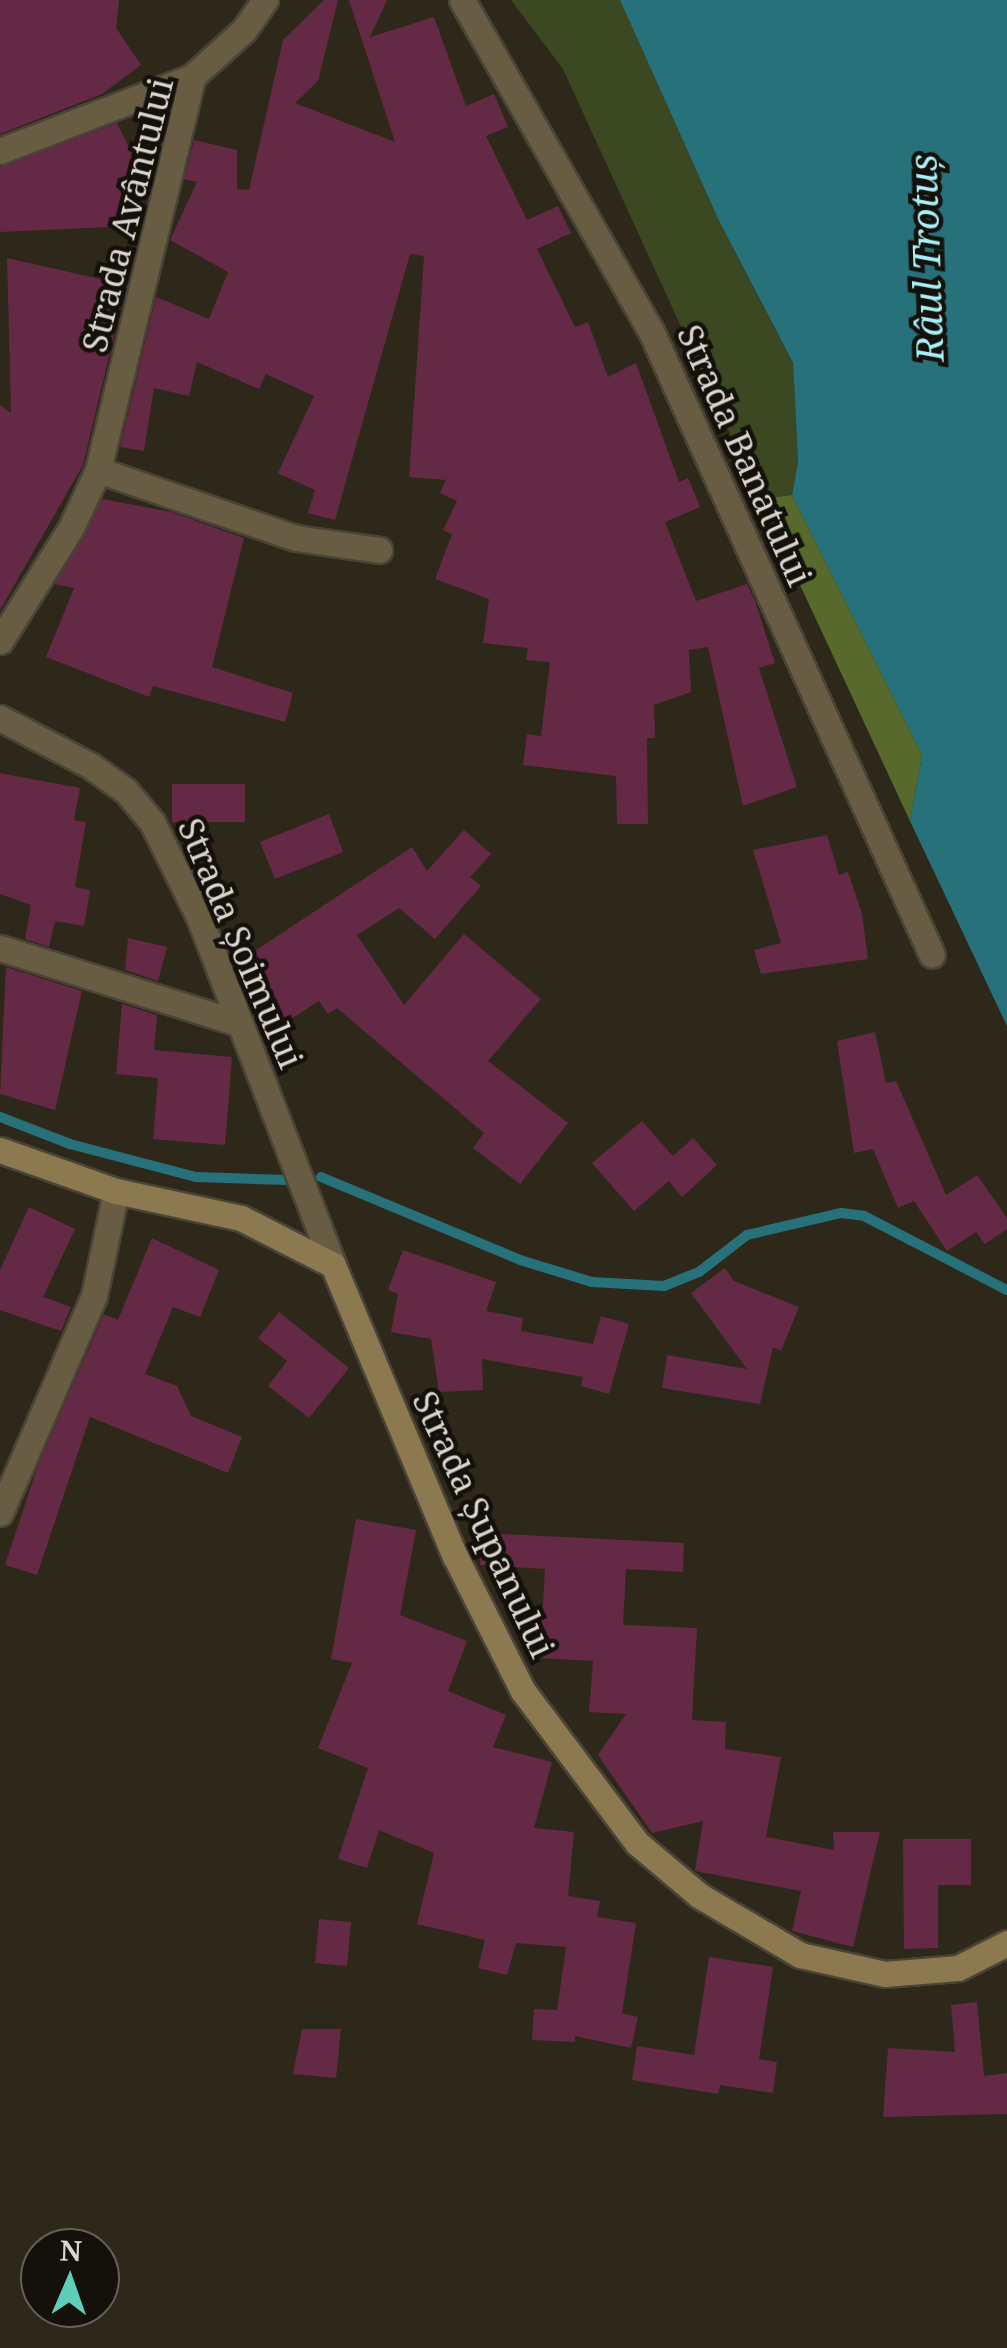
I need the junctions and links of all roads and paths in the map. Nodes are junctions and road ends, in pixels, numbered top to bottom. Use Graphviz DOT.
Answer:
graph roads {
  1 [pos="265,0"];
  2 [pos="462,0"];
  3 [pos="192,78"];
  4 [pos="0,151"];
  5 [pos="98,470"];
  6 [pos="379,550"];
  7 [pos="0,641"];
  8 [pos="0,718"];
  9 [pos="0,948"];
  10 [pos="932,954"];
  11 [pos="238,1023"];
  12 [pos="0,1150"];
  13 [pos="116,1191"];
  14 [pos="332,1265"];
  15 [pos="0,1513"];
  16 [pos="1007,1943"];
  1 -- 3 [label="street, Strada Avântului"];
  2 -- 10 [label="street, Strada Banatului"];
  3 -- 4 [label="street"];
  3 -- 5 [label="street, Strada Avântului"];
  5 -- 6 [label="street"];
  5 -- 7 [label="street, Strada Avântului"];
  8 -- 11 [label="street, Strada Șoimului"];
  9 -- 11 [label="street"];
  11 -- 14 [label="street, Strada Șoimului"];
  12 -- 13 [label="street"];
  13 -- 14 [label="street"];
  13 -- 15 [label="street"];
  14 -- 16 [label="street, Strada Șupanului"];
}
